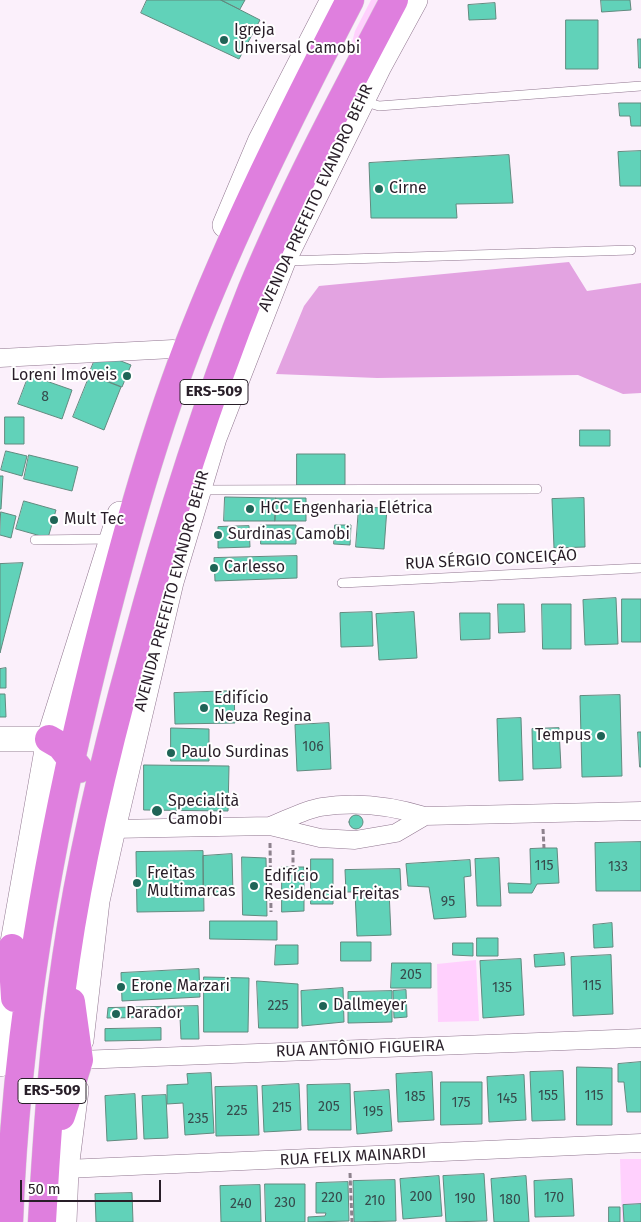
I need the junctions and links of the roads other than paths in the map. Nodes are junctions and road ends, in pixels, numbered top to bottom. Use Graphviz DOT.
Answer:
graph roads {
  1 [pos="334,0"];
  2 [pos="350,0"];
  3 [pos="394,0"];
  4 [pos="415,0"];
  5 [pos="641,86"];
  6 [pos="362,101"];
  7 [pos="260,181"];
  8 [pos="630,250"];
  9 [pos="280,253"];
  10 [pos="173,349"];
  11 [pos="0,358"];
  12 [pos="152,452"];
  13 [pos="198,490"];
  14 [pos="537,490"];
  15 [pos="112,539"];
  16 [pos="35,540"];
  17 [pos="103,567"];
  18 [pos="641,568"];
  19 [pos="342,583"];
  20 [pos="0,739"];
  21 [pos="49,739"];
  22 [pos="72,757"];
  23 [pos="95,806"];
  24 [pos="641,810"];
  25 [pos="425,816"];
  26 [pos="270,826"];
  27 [pos="113,829"];
  28 [pos="6,948"];
  29 [pos="65,960"];
  30 [pos="641,1038"];
  31 [pos="79,1060"];
  32 [pos="10,1061"];
  33 [pos="641,1143"];
  34 [pos="56,1167"];
  35 [pos="9,1222"];
  36 [pos="42,1222"];
  37 [pos="64,1222"];
  1 -- 10 [label="main road, ERS-509"];
  2 -- 7 [label="highway, ERS-509"];
  3 -- 9 [label="highway, AVENIDA PREFEITO EVANDRO BEHR / ERS-509"];
  4 -- 6 [label="main road, AVENIDA PREFEITO EVANDRO BEHR / ERS-509"];
  5 -- 6 [label="lane"];
  6 -- 9 [label="main road, AVENIDA PREFEITO EVANDRO BEHR / ERS-509"];
  7 -- 9 [label="highway, ERS-509"];
  7 -- 12 [label="highway, ERS-509"];
  8 -- 9 [label="lane"];
  9 -- 13 [label="main road, AVENIDA PREFEITO EVANDRO BEHR / ERS-509"];
  9 -- 23 [label="highway, AVENIDA PREFEITO EVANDRO BEHR / ERS-509"];
  10 -- 11 [label="street"];
  10 -- 15 [label="main road, ERS-509"];
  12 -- 17 [label="highway, ERS-509"];
  12 -- 22 [label="highway, ERS-509"];
  13 -- 14 [label="lane"];
  13 -- 27 [label="main road, AVENIDA PREFEITO EVANDRO BEHR / ERS-509"];
  15 -- 16 [label="lane"];
  15 -- 17 [label="main road, ERS-509"];
  17 -- 21 [label="main road, ERS-509"];
  18 -- 19 [label="lane, RUA SÉRGIO CONCEIÇÃO"];
  20 -- 21 [label="main road"];
  21 -- 22 [label="highway"];
  21 -- 28 [label="main road, ERS-509"];
  22 -- 23 [label="highway"];
  22 -- 32 [label="highway, ERS-509"];
  23 -- 29 [label="highway, AVENIDA PREFEITO EVANDRO BEHR / ERS-509"];
  24 -- 25 [label="street"];
  25 -- 26 [label="street"];
  25 -- 26 [label="street"];
  26 -- 27 [label="street"];
  27 -- 31 [label="main road, AVENIDA PREFEITO EVANDRO BEHR / ERS-509"];
  28 -- 32 [label="highway, ERS-509"];
  29 -- 31 [label="highway, ERS-509"];
  29 -- 34 [label="highway, AVENIDA PREFEITO EVANDRO BEHR / ERS-509"];
  30 -- 31 [label="street, RUA ANTÔNIO FIGUEIRA"];
  31 -- 34 [label="highway, ERS-509"];
  32 -- 35 [label="highway, ERS-509"];
  33 -- 34 [label="street, RUA FELIX MAINARDI"];
  34 -- 36 [label="highway, AVENIDA PREFEITO EVANDRO BEHR / ERS-509"];
  34 -- 37 [label="main road, AVENIDA PREFEITO EVANDRO BEHR / ERS-509"];
}
